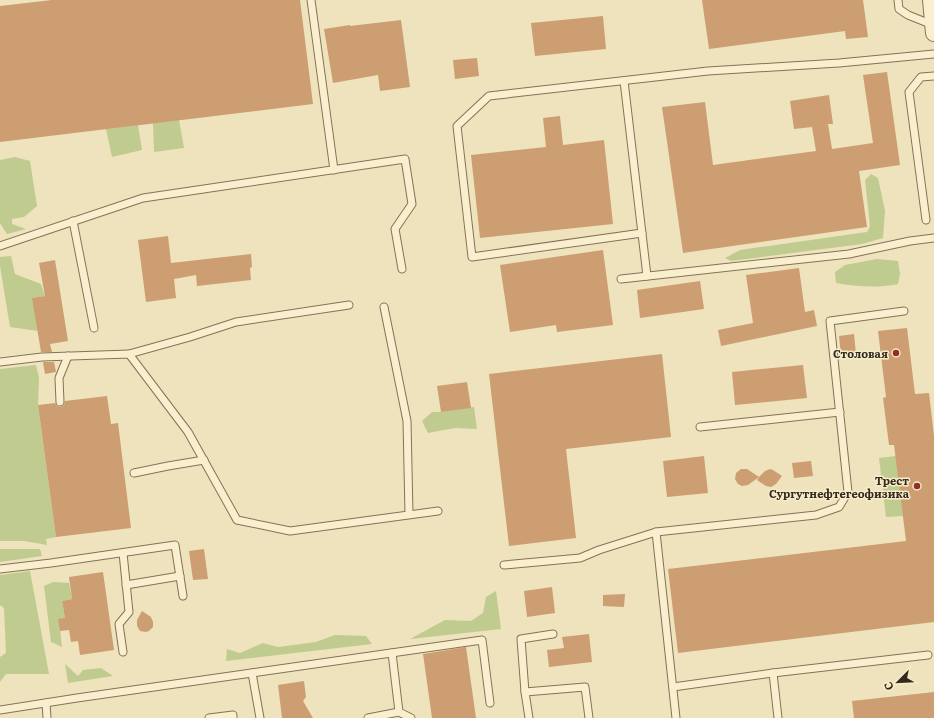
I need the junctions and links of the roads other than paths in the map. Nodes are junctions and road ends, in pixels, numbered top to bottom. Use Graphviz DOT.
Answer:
graph roads {
  1 [pos="311,0"];
  2 [pos="898,0"];
  3 [pos="931,0"];
  4 [pos="934,29"];
  5 [pos="934,54"];
  6 [pos="934,76"];
  7 [pos="624,81"];
  8 [pos="334,170"];
  9 [pos="926,220"];
  10 [pos="73,221"];
  11 [pos="642,234"];
  12 [pos="934,238"];
  13 [pos="0,246"];
  14 [pos="402,269"];
  15 [pos="647,276"];
  16 [pos="621,279"];
  17 [pos="349,305"];
  18 [pos="384,307"];
  19 [pos="904,311"];
  20 [pos="94,328"];
  21 [pos="129,354"];
  22 [pos="68,356"];
  23 [pos="0,362"];
  24 [pos="60,402"];
  25 [pos="840,412"];
  26 [pos="700,427"];
  27 [pos="204,460"];
  28 [pos="134,474"];
  29 [pos="438,511"];
  30 [pos="409,514"];
  31 [pos="656,532"];
  32 [pos="123,553"];
  33 [pos="504,565"];
  34 [pos="0,569"];
  35 [pos="180,576"];
  36 [pos="126,585"];
  37 [pos="183,596"];
  38 [pos="553,634"];
  39 [pos="124,652"];
  40 [pos="392,653"];
  41 [pos="928,655"];
  42 [pos="252,673"];
  43 [pos="773,674"];
  44 [pos="673,687"];
  45 [pos="525,692"];
  46 [pos="46,703"];
  47 [pos="490,703"];
  48 [pos="0,710"];
  49 [pos="399,712"];
  50 [pos="47,718"];
  51 [pos="209,718"];
  52 [pos="233,718"];
  53 [pos="260,718"];
  54 [pos="368,718"];
  55 [pos="410,718"];
  56 [pos="529,718"];
  57 [pos="589,718"];
  58 [pos="676,718"];
  59 [pos="778,718"];
  1 -- 8 [label="lane"];
  2 -- 4 [label="lane"];
  3 -- 4 [label="street"];
  5 -- 7 [label="lane"];
  6 -- 9 [label="lane"];
  7 -- 11 [label="lane"];
  7 -- 11 [label="lane"];
  8 -- 10 [label="lane"];
  8 -- 14 [label="lane"];
  10 -- 13 [label="lane"];
  10 -- 20 [label="lane"];
  11 -- 15 [label="lane"];
  12 -- 15 [label="lane"];
  15 -- 16 [label="lane"];
  17 -- 21 [label="lane"];
  18 -- 30 [label="lane"];
  19 -- 25 [label="lane"];
  21 -- 22 [label="lane"];
  21 -- 27 [label="lane"];
  22 -- 23 [label="lane"];
  22 -- 24 [label="lane"];
  25 -- 26 [label="lane"];
  25 -- 31 [label="lane"];
  27 -- 28 [label="lane"];
  27 -- 30 [label="lane"];
  29 -- 30 [label="lane"];
  31 -- 33 [label="lane"];
  31 -- 44 [label="lane"];
  32 -- 34 [label="lane"];
  32 -- 35 [label="lane"];
  32 -- 36 [label="lane"];
  35 -- 36 [label="lane"];
  35 -- 37 [label="lane"];
  36 -- 39 [label="lane"];
  38 -- 45 [label="lane"];
  40 -- 42 [label="lane"];
  40 -- 47 [label="lane"];
  40 -- 49 [label="lane"];
  41 -- 43 [label="lane"];
  42 -- 46 [label="lane"];
  42 -- 53 [label="lane"];
  43 -- 44 [label="lane"];
  43 -- 59 [label="lane"];
  44 -- 58 [label="lane"];
  45 -- 56 [label="lane"];
  45 -- 57 [label="lane"];
  46 -- 48 [label="lane"];
  46 -- 50 [label="lane"];
  49 -- 54 [label="lane"];
  49 -- 55 [label="lane"];
  51 -- 52 [label="lane"];
}
